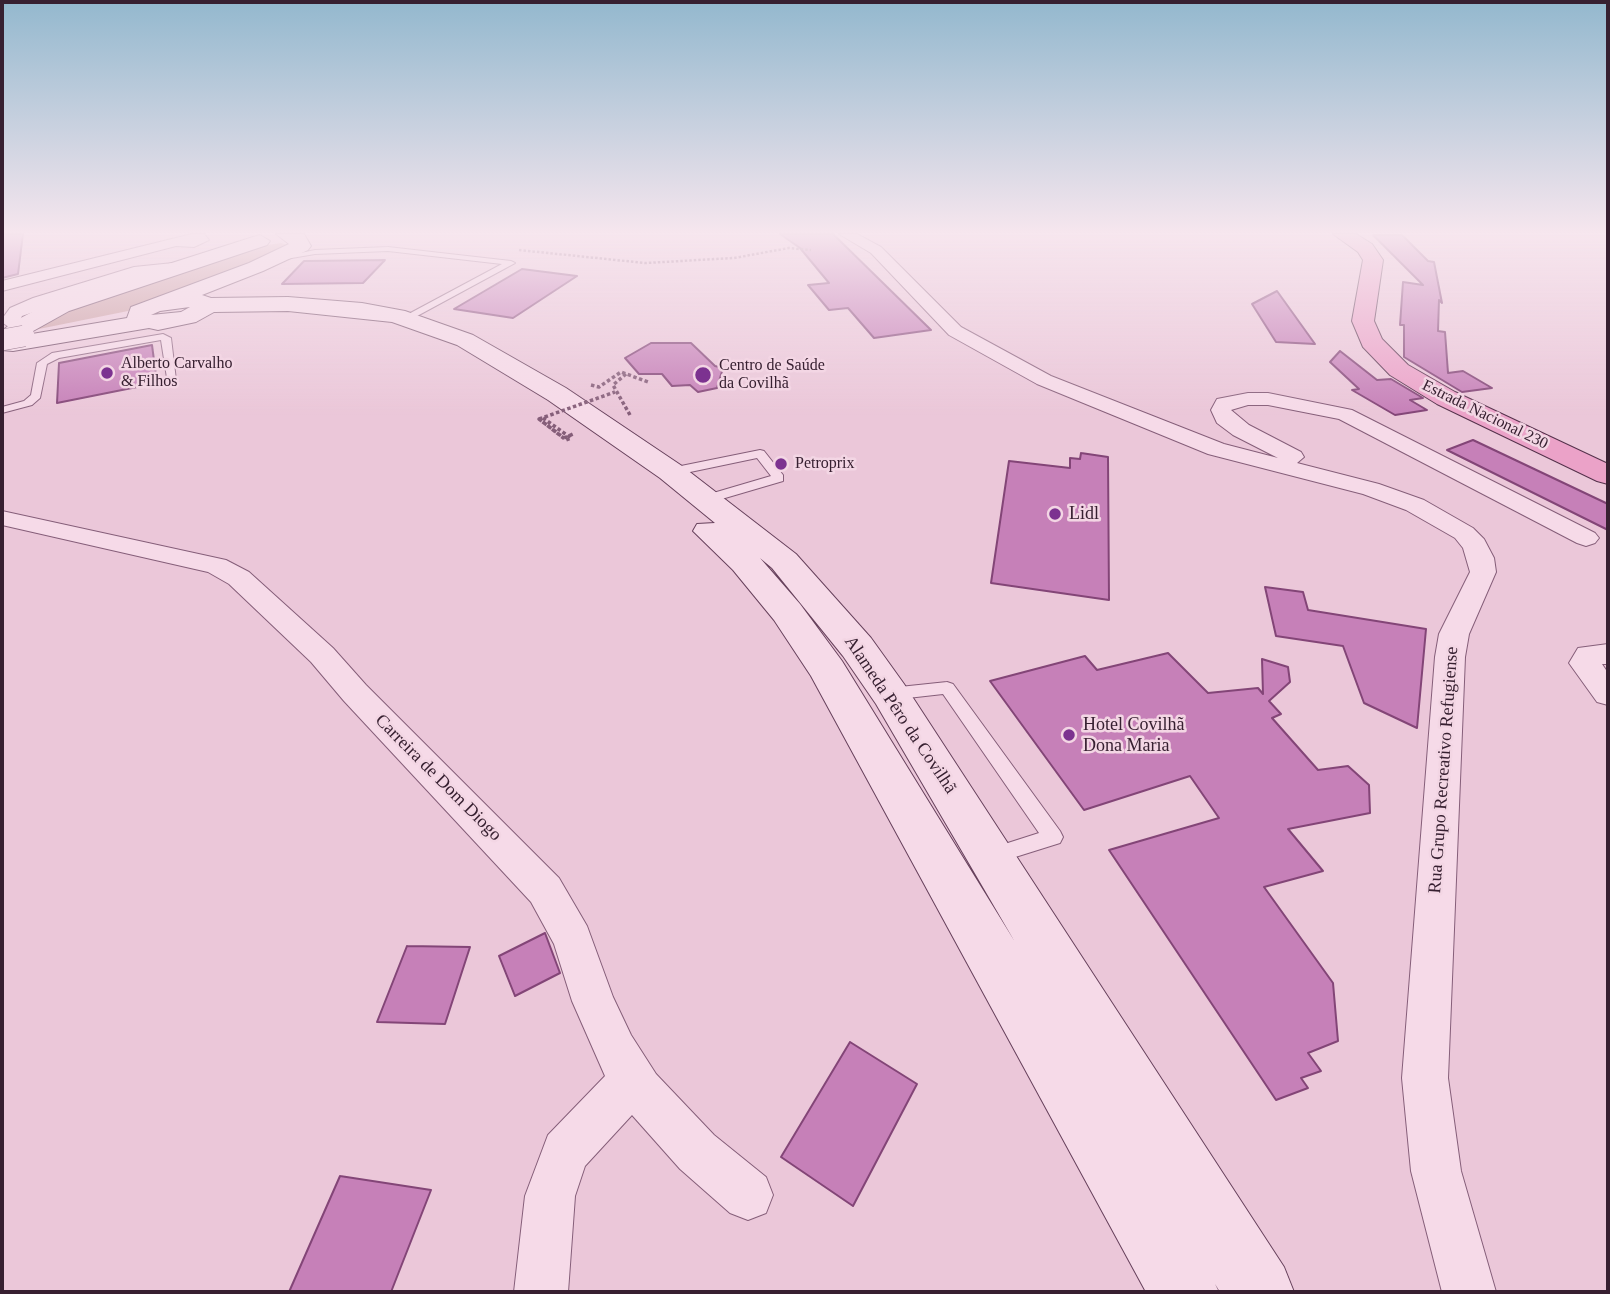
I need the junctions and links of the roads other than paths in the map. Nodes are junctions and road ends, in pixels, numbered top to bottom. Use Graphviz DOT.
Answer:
graph roads {
  1 [pos="13,294"];
  2 [pos="62,294"];
  3 [pos="95,294"];
  4 [pos="215,294"];
  5 [pos="452,294"];
  6 [pos="919,294"];
  7 [pos="1367,294"];
  8 [pos="38,302"];
  9 [pos="200,303"];
  10 [pos="152,311"];
  11 [pos="406,319"];
  12 [pos="12,339"];
  13 [pos="173,378"];
  14 [pos="2,410"];
  15 [pos="671,471"];
  16 [pos="1306,472"];
  17 [pos="1608,475"];
  18 [pos="708,499"];
  19 [pos="2,518"];
  20 [pos="1586,538"];
  21 [pos="1608,654"];
  22 [pos="1607,691"];
  23 [pos="890,694"];
  24 [pos="990,857"];
  25 [pos="633,1080"];
  26 [pos="748,1195"];
  27 [pos="541,1292"];
  28 [pos="1184,1292"];
  29 [pos="1259,1292"];
  30 [pos="1469,1292"];
  1 -- 8 [label="street"];
  2 -- 8 [label="street"];
  3 -- 12 [label="main road"];
  4 -- 9 [label="main road"];
  5 -- 11 [label="lane"];
  6 -- 16 [label="street, Rua Grupo Recreativo Refugiense"];
  7 -- 17 [label="main road, Estrada Nacional 230"];
  8 -- 12 [label="street"];
  9 -- 10 [label="main road"];
  9 -- 10 [label="main road, Alameda Pêro da Covilhã"];
  9 -- 11 [label="main road, Alameda Pêro da Covilhã"];
  9 -- 28 [label="main road, Alameda Pêro da Covilhã"];
  10 -- 12 [label="main road, Alameda Pêro da Covilhã"];
  11 -- 15 [label="main road, Alameda Pêro da Covilhã"];
  13 -- 14 [label="lane"];
  15 -- 18 [label="main road, Alameda Pêro da Covilhã"];
  15 -- 18 [label="lane"];
  16 -- 20 [label="street"];
  16 -- 30 [label="street, Rua Grupo Recreativo Refugiense"];
  18 -- 23 [label="main road, Alameda Pêro da Covilhã"];
  19 -- 25 [label="street, Carreira de Dom Diogo"];
  21 -- 22 [label="street"];
  23 -- 24 [label="main road, Alameda Pêro da Covilhã"];
  23 -- 24 [label="lane"];
  24 -- 29 [label="main road, Alameda Pêro da Covilhã"];
  25 -- 26 [label="street, Carreira de Dom Diogo"];
  25 -- 27 [label="street"];
}
